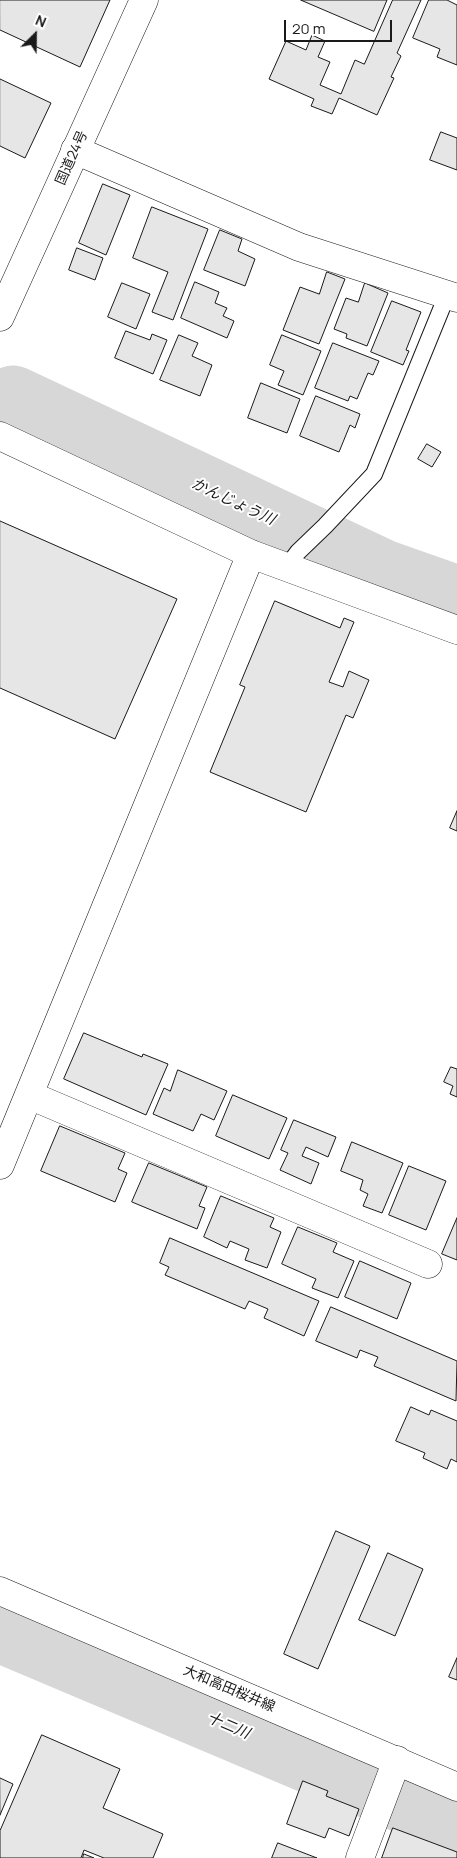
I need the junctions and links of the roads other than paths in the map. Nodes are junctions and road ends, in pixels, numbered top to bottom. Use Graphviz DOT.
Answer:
graph roads {
  1 [pos="144,0"];
  2 [pos="75,150"];
  3 [pos="452,296"];
  4 [pos="0,317"];
  5 [pos="0,436"];
  6 [pos="251,554"];
  7 [pos="292,560"];
  8 [pos="457,630"];
  9 [pos="29,1095"];
  10 [pos="6,1136"];
  11 [pos="0,1165"];
  12 [pos="428,1264"];
  13 [pos="0,1591"];
  14 [pos="397,1760"];
  15 [pos="457,1786"];
  16 [pos="360,1858"];
  1 -- 2 [label="main road, 国道24号"];
  2 -- 3 [label="main road"];
  2 -- 4 [label="main road, 国道24号"];
  3 -- 7 [label="lane"];
  5 -- 6 [label="main road"];
  6 -- 7 [label="main road"];
  6 -- 9 [label="main road"];
  7 -- 8 [label="main road"];
  9 -- 10 [label="main road"];
  9 -- 12 [label="main road"];
  10 -- 11 [label="main road"];
  13 -- 14 [label="main road, 大和高田桜井線"];
  14 -- 15 [label="main road, 大和高田桜井線"];
  14 -- 16 [label="main road"];
}
